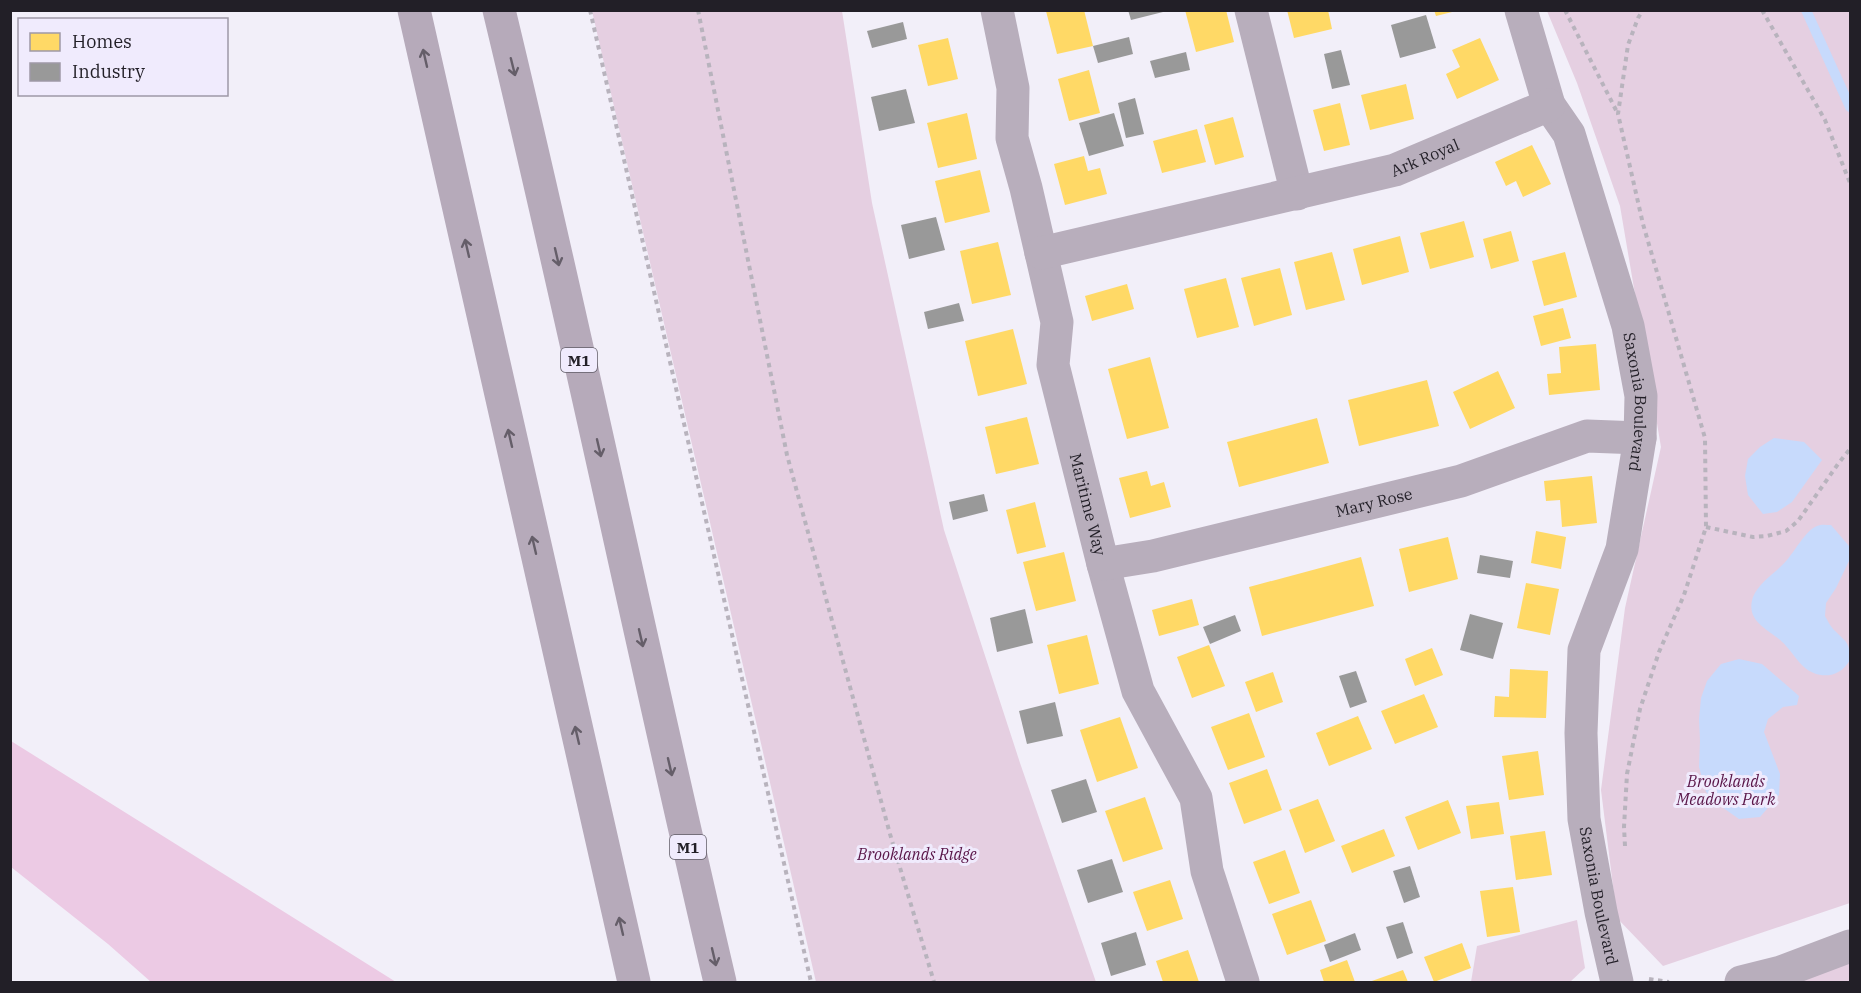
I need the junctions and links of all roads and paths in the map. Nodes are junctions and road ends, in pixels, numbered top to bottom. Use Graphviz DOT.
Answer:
graph roads {
  1 [pos="414,10"];
  2 [pos="499,10"];
  3 [pos="590,10"];
  4 [pos="698,10"];
  5 [pos="997,10"];
  6 [pos="1251,10"];
  7 [pos="1521,10"];
  8 [pos="1565,10"];
  9 [pos="1762,10"];
  10 [pos="1549,105"];
  11 [pos="1618,114"];
  12 [pos="1851,183"];
  13 [pos="1297,194"];
  14 [pos="1041,253"];
  15 [pos="1640,438"];
  16 [pos="1851,449"];
  17 [pos="1706,527"];
  18 [pos="1103,564"];
  19 [pos="1851,946"];
  20 [pos="634,982"];
  21 [pos="720,982"];
  22 [pos="811,982"];
  23 [pos="934,982"];
  24 [pos="1243,982"];
  25 [pos="1617,982"];
  26 [pos="1741,982"];
  20 -- 1 [label="highway, one-way"];
  2 -- 21 [label="highway, M1, one-way"];
  3 -- 22 [label="path"];
  4 -- 23 [label="path"];
  5 -- 14 [label="street, Maritime Way"];
  6 -- 13 [label="street"];
  7 -- 10 [label="street, Saxonia Boulevard"];
  8 -- 11 [label="path"];
  9 -- 12 [label="path"];
  10 -- 13 [label="street, Ark Royal"];
  10 -- 15 [label="street, Saxonia Boulevard"];
  13 -- 14 [label="street, Ark Royal"];
  14 -- 18 [label="street, Maritime Way"];
  15 -- 18 [label="street, Mary Rose"];
  15 -- 25 [label="street, Saxonia Boulevard"];
  16 -- 17 [label="path"];
  18 -- 24 [label="street, Maritime Way"];
  19 -- 26 [label="street"];
}
